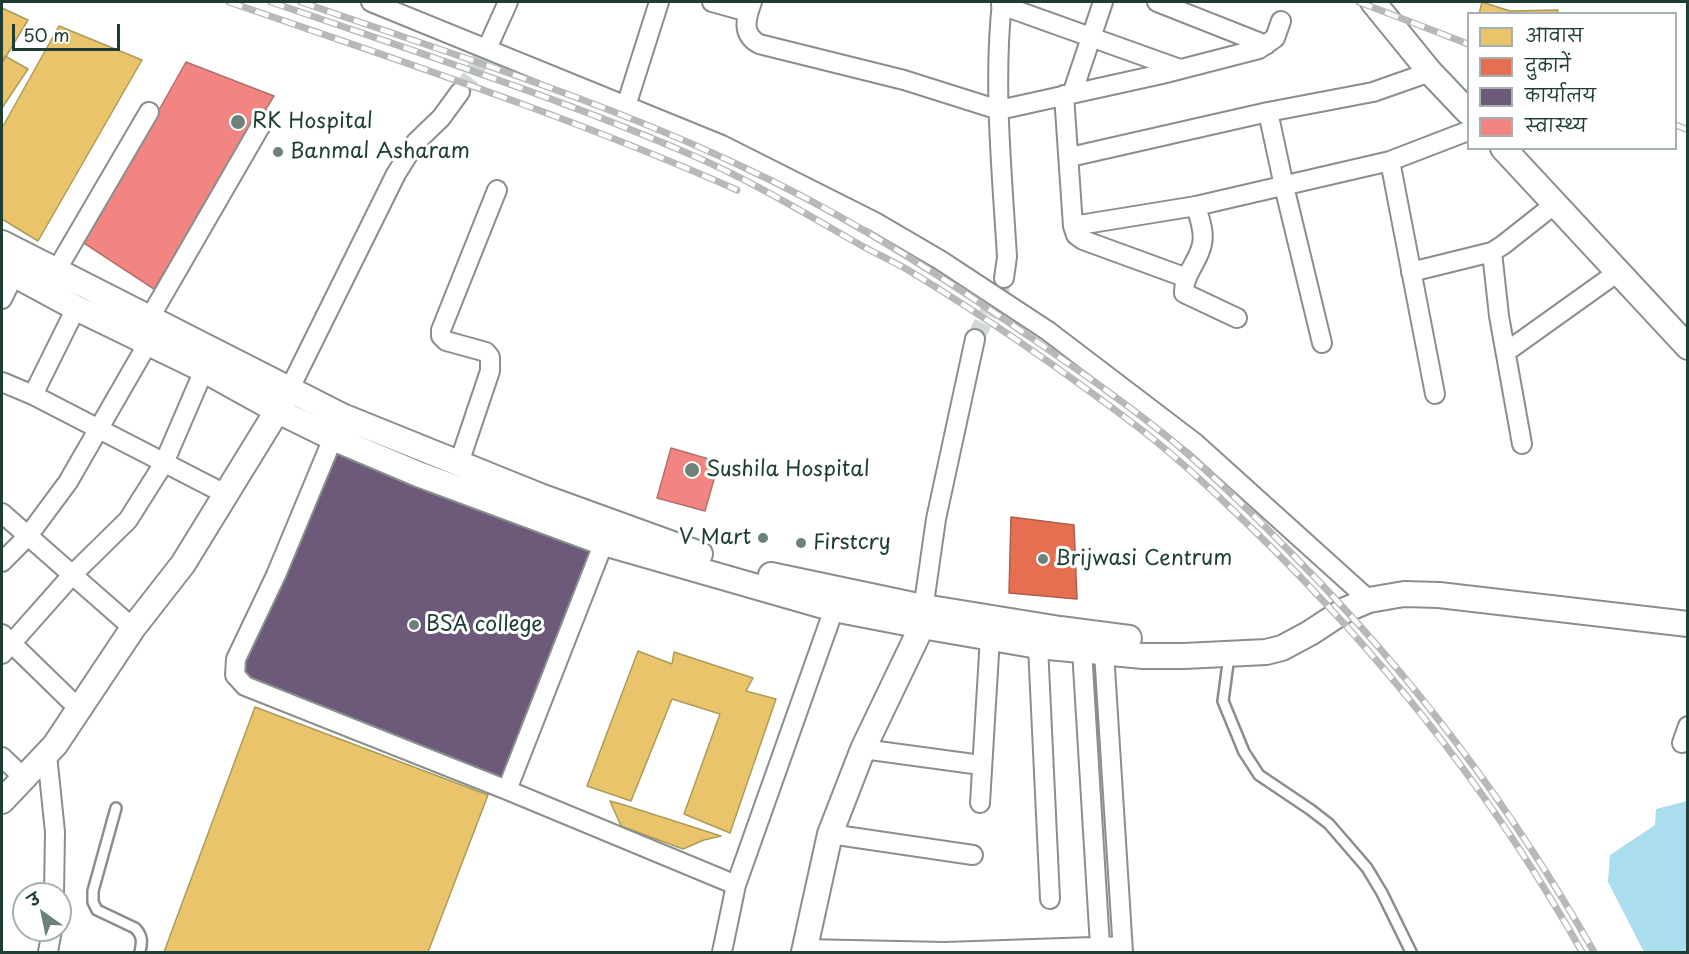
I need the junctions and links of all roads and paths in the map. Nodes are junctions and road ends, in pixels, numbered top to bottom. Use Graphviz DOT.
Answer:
graph roads {
  1 [pos="370,2"];
  2 [pos="508,2"];
  3 [pos="659,2"];
  4 [pos="712,2"];
  5 [pos="1102,2"];
  6 [pos="1157,2"];
  7 [pos="1373,2"];
  8 [pos="1002,3"];
  9 [pos="750,7"];
  10 [pos="1281,21"];
  11 [pos="1091,37"];
  12 [pos="490,42"];
  13 [pos="1266,45"];
  14 [pos="1180,69"];
  15 [pos="1430,72"];
  16 [pos="460,92"];
  17 [pos="1068,95"];
  18 [pos="626,106"];
  19 [pos="999,110"];
  20 [pos="1467,111"];
  21 [pos="149,112"];
  22 [pos="1268,112"];
  23 [pos="264,120"];
  24 [pos="1467,131"];
  25 [pos="1505,150"];
  26 [pos="1070,157"];
  27 [pos="1390,161"];
  28 [pos="1284,186"];
  29 [pos="497,190"];
  30 [pos="1554,204"];
  31 [pos="1196,206"];
  32 [pos="1073,226"];
  33 [pos="2,243"];
  34 [pos="1492,252"];
  35 [pos="56,271"];
  36 [pos="8,272"];
  37 [pos="1411,272"];
  38 [pos="1618,272"];
  39 [pos="1004,278"];
  40 [pos="1187,278"];
  41 [pos="2,299"];
  42 [pos="76,308"];
  43 [pos="1237,318"];
  44 [pos="150,319"];
  45 [pos="975,339"];
  46 [pos="148,343"];
  47 [pos="1322,343"];
  48 [pos="1688,347"];
  49 [pos="1506,352"];
  50 [pos="204,370"];
  51 [pos="2,382"];
  52 [pos="289,390"];
  53 [pos="1435,394"];
  54 [pos="33,395"];
  55 [pos="278,411"];
  56 [pos="97,428"];
  57 [pos="333,438"];
  58 [pos="1522,444"];
  59 [pos="164,463"];
  60 [pos="459,463"];
  61 [pos="227,495"];
  62 [pos="2,513"];
  63 [pos="608,533"];
  64 [pos="28,536"];
  65 [pos="2,562"];
  66 [pos="73,574"];
  67 [pos="1369,600"];
  68 [pos="834,609"];
  69 [pos="922,617"];
  70 [pos="1688,624"];
  71 [pos="133,628"];
  72 [pos="1310,633"];
  73 [pos="990,637"];
  74 [pos="5,644"];
  75 [pos="1038,646"];
  76 [pos="1097,646"];
  77 [pos="1230,654"];
  78 [pos="78,708"];
  79 [pos="1688,726"];
  80 [pos="1682,743"];
  81 [pos="863,749"];
  82 [pos="47,755"];
  83 [pos="2,757"];
  84 [pos="981,765"];
  85 [pos="24,778"];
  86 [pos="507,790"];
  87 [pos="2,801"];
  88 [pos="980,803"];
  89 [pos="116,808"];
  90 [pos="830,834"];
  91 [pos="973,855"];
  92 [pos="54,882"];
  93 [pos="736,885"];
  94 [pos="1050,899"];
  95 [pos="1100,946"];
  96 [pos="1122,949"];
  97 [pos="804,951"];
  98 [pos="140,952"];
  99 [pos="722,952"];
  100 [pos="1411,952"];
  1 -- 18 [label="street"];
  2 -- 12 [label="street"];
  3 -- 18 [label="street"];
  4 -- 9 [label="street"];
  5 -- 11 [label="street"];
  6 -- 13 [label="street"];
  7 -- 15 [label="main road"];
  8 -- 11 [label="street"];
  8 -- 19 [label="street"];
  9 -- 19 [label="street"];
  10 -- 13 [label="street"];
  11 -- 14 [label="street"];
  11 -- 17 [label="street"];
  13 -- 14 [label="street"];
  14 -- 17 [label="street"];
  15 -- 20 [label="main road"];
  15 -- 22 [label="street"];
  16 -- 52 [label="street"];
  17 -- 19 [label="street"];
  17 -- 26 [label="street"];
  18 -- 67 [label="street"];
  19 -- 39 [label="street"];
  21 -- 35 [label="street"];
  22 -- 26 [label="street"];
  22 -- 28 [label="street"];
  23 -- 44 [label="street"];
  24 -- 27 [label="street"];
  25 -- 30 [label="main road"];
  26 -- 32 [label="street"];
  27 -- 28 [label="street"];
  27 -- 37 [label="street"];
  28 -- 31 [label="street"];
  28 -- 47 [label="street"];
  29 -- 60 [label="street"];
  30 -- 34 [label="street"];
  30 -- 38 [label="main road"];
  31 -- 32 [label="street"];
  31 -- 40 [label="street"];
  32 -- 40 [label="street"];
  33 -- 35 [label="main road"];
  34 -- 37 [label="street"];
  34 -- 49 [label="street"];
  35 -- 44 [label="main road"];
  36 -- 41 [label="street"];
  36 -- 42 [label="main road"];
  37 -- 53 [label="street"];
  38 -- 48 [label="main road"];
  38 -- 49 [label="street"];
  40 -- 43 [label="street"];
  42 -- 46 [label="main road"];
  42 -- 54 [label="street"];
  44 -- 52 [label="main road"];
  45 -- 69 [label="street"];
  46 -- 50 [label="main road"];
  46 -- 56 [label="street"];
  49 -- 58 [label="street"];
  50 -- 55 [label="main road"];
  50 -- 59 [label="street"];
  51 -- 54 [label="street"];
  52 -- 55 [label="main road"];
  52 -- 60 [label="main road"];
  54 -- 56 [label="street"];
  55 -- 57 [label="main road"];
  55 -- 61 [label="main road"];
  56 -- 59 [label="street"];
  56 -- 64 [label="street"];
  57 -- 63 [label="main road"];
  57 -- 86 [label="street"];
  59 -- 61 [label="street"];
  59 -- 66 [label="street"];
  60 -- 63 [label="main road"];
  61 -- 71 [label="main road"];
  62 -- 64 [label="street"];
  63 -- 68 [label="main road"];
  63 -- 69 [label="main road"];
  63 -- 86 [label="street"];
  64 -- 65 [label="street"];
  64 -- 66 [label="street"];
  66 -- 71 [label="street"];
  66 -- 74 [label="street"];
  67 -- 70 [label="main road"];
  67 -- 72 [label="main road"];
  68 -- 69 [label="main road"];
  68 -- 93 [label="street"];
  69 -- 73 [label="main road"];
  69 -- 76 [label="main road"];
  69 -- 81 [label="main road"];
  71 -- 78 [label="main road"];
  72 -- 76 [label="main road"];
  72 -- 77 [label="main road"];
  73 -- 75 [label="main road"];
  73 -- 84 [label="street"];
  74 -- 78 [label="street"];
  75 -- 76 [label="main road"];
  75 -- 94 [label="street"];
  76 -- 77 [label="main road"];
  76 -- 95 [label="street"];
  76 -- 96 [label="street"];
  77 -- 100 [label="lane"];
  78 -- 82 [label="main road"];
  79 -- 80 [label="street"];
  81 -- 84 [label="street"];
  81 -- 90 [label="main road"];
  82 -- 85 [label="main road"];
  82 -- 92 [label="street"];
  83 -- 85 [label="street"];
  84 -- 88 [label="street"];
  85 -- 87 [label="main road"];
  86 -- 93 [label="street"];
  89 -- 98 [label="lane"];
  90 -- 91 [label="street"];
  90 -- 97 [label="main road"];
  93 -- 99 [label="street"];
  95 -- 96 [label="street"];
  95 -- 97 [label="street"];
}
